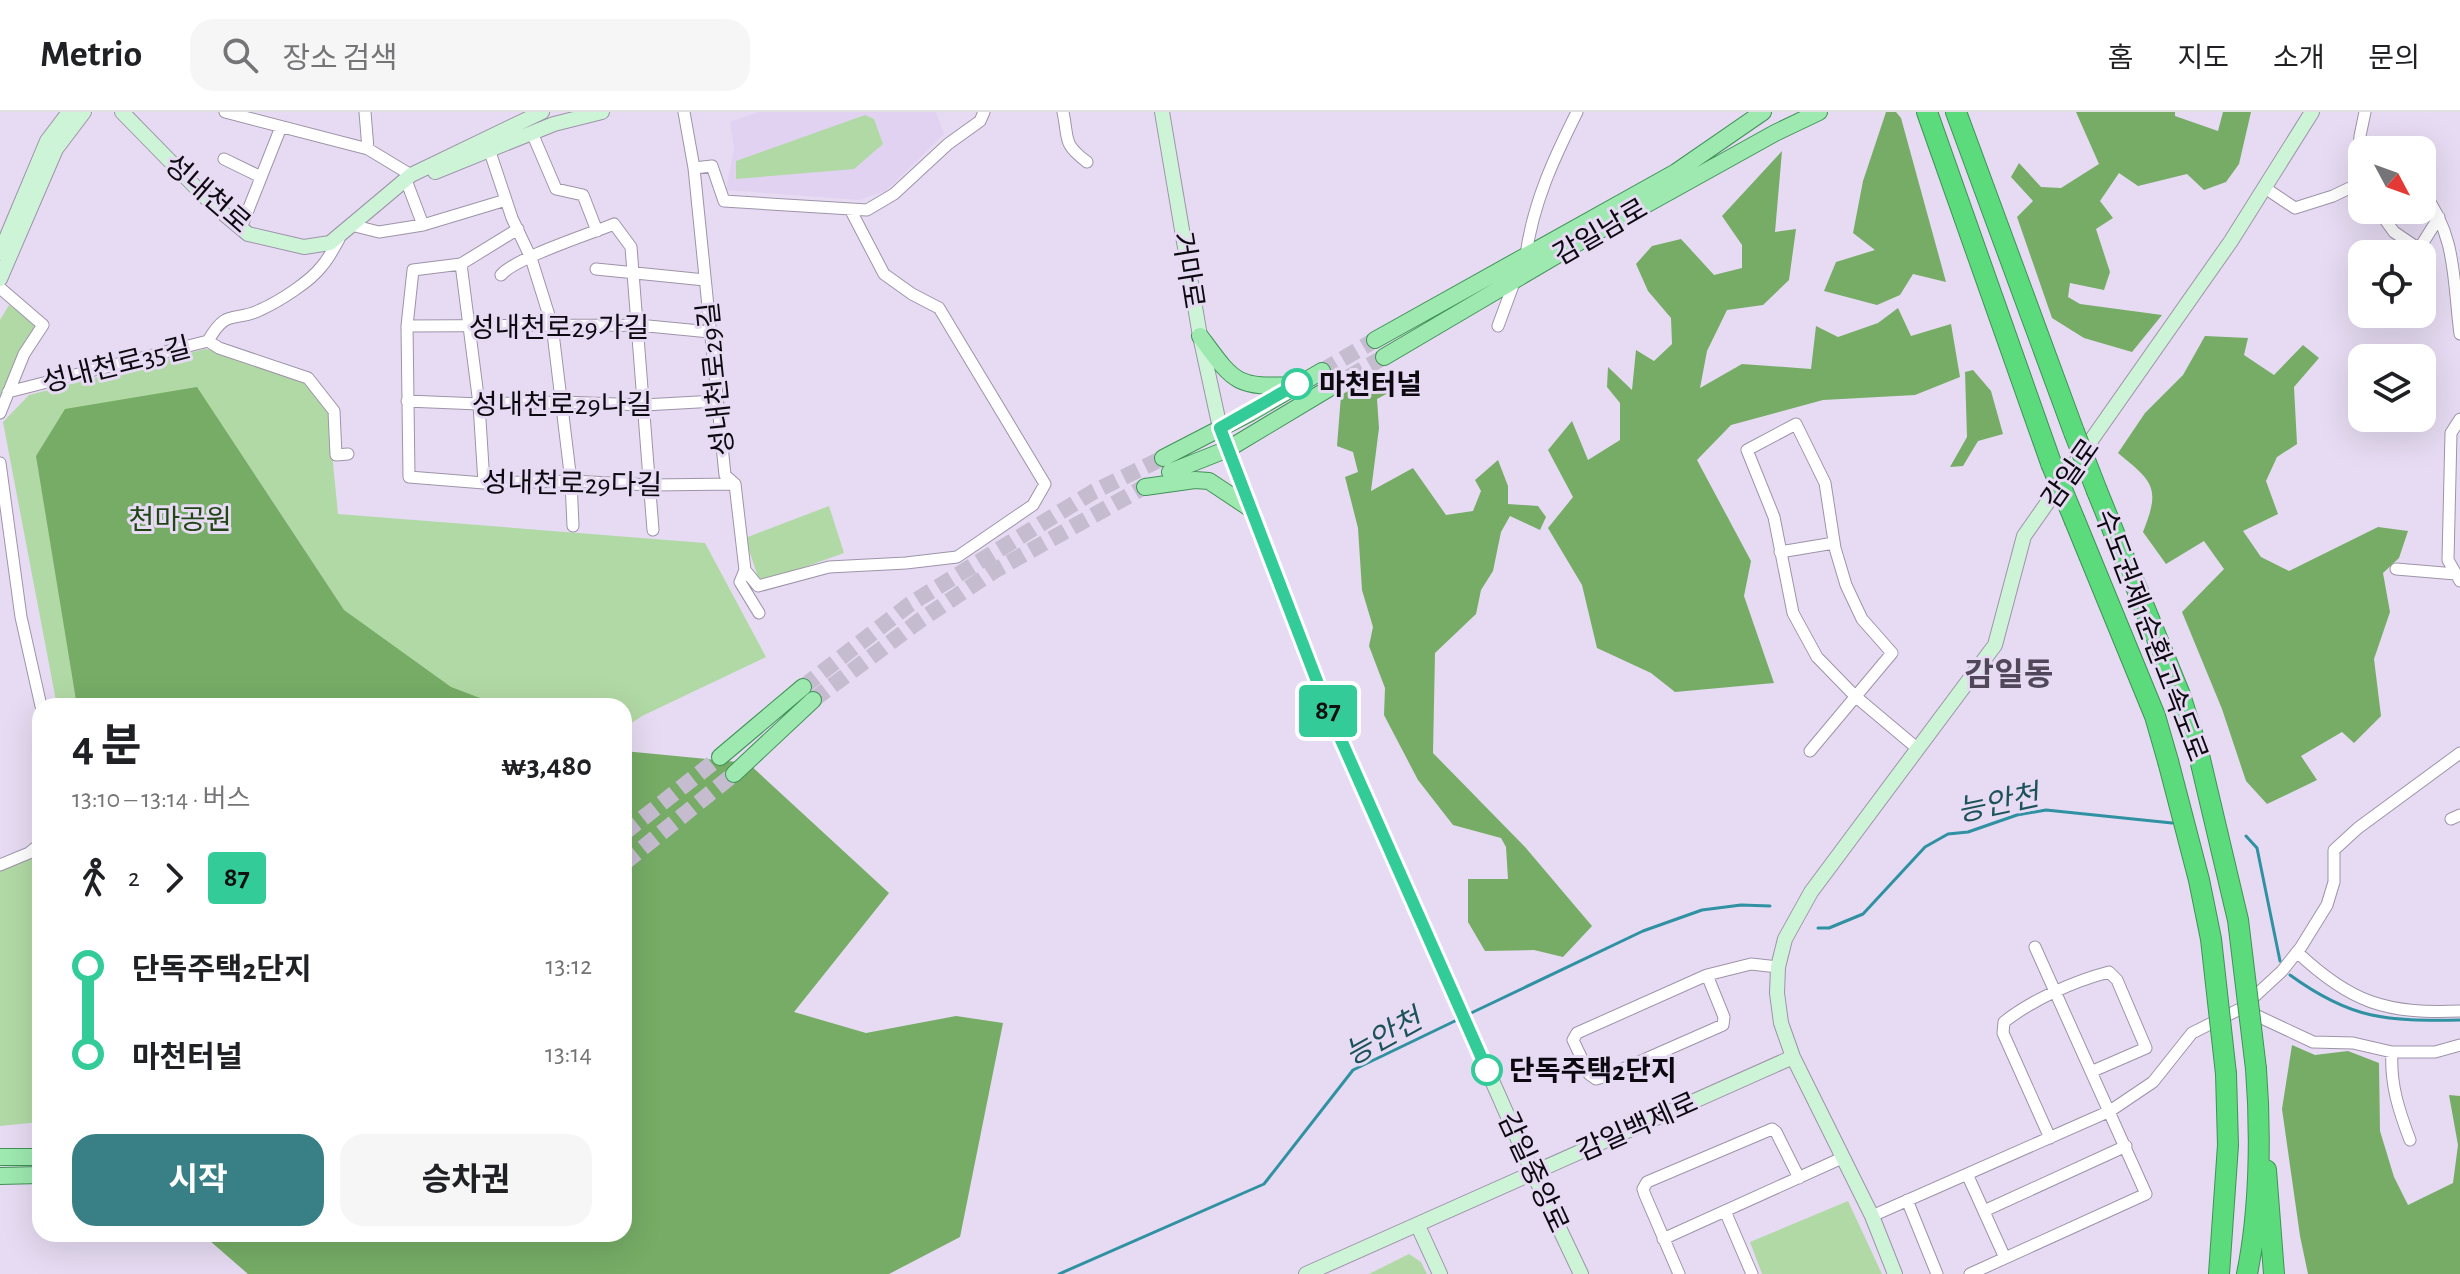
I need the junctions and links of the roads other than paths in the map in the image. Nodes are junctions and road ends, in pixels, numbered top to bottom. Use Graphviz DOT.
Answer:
graph roads {
  1 [pos="58,112"];
  2 [pos="69,112"];
  3 [pos="84,112"];
  4 [pos="122,112"];
  5 [pos="225,112"];
  6 [pos="362,112"];
  7 [pos="542,112"];
  8 [pos="602,112"];
  9 [pos="684,112"];
  10 [pos="984,112"];
  11 [pos="1063,112"];
  12 [pos="1162,112"];
  13 [pos="1577,112"];
  14 [pos="1763,112"];
  15 [pos="1819,112"];
  16 [pos="1927,112"];
  17 [pos="1956,112"];
  18 [pos="2312,112"];
  19 [pos="2365,112"];
  20 [pos="248,115"];
  21 [pos="515,118"];
  22 [pos="281,127"];
  23 [pos="54,130"];
  24 [pos="532,133"];
  25 [pos="2360,136"];
  26 [pos="368,149"];
  27 [pos="489,149"];
  28 [pos="224,159"];
  29 [pos="1087,162"];
  30 [pos="694,168"];
  31 [pos="261,177"];
  32 [pos="408,178"];
  33 [pos="2265,188"];
  34 [pos="2348,189"];
  35 [pos="506,200"];
  36 [pos="850,209"];
  37 [pos="2436,212"];
  38 [pos="2439,217"];
  39 [pos="2436,222"];
  40 [pos="2388,224"];
  41 [pos="2435,224"];
  42 [pos="423,225"];
  43 [pos="241,228"];
  44 [pos="348,228"];
  45 [pos="518,229"];
  46 [pos="597,231"];
  47 [pos="0,253"];
  48 [pos="1526,255"];
  49 [pos="531,258"];
  50 [pos="461,264"];
  51 [pos="596,269"];
  52 [pos="634,274"];
  53 [pos="501,275"];
  54 [pos="0,279"];
  55 [pos="1515,279"];
  56 [pos="705,280"];
  57 [pos="0,288"];
  58 [pos="552,325"];
  59 [pos="638,325"];
  60 [pos="407,326"];
  61 [pos="468,326"];
  62 [pos="1498,326"];
  63 [pos="710,332"];
  64 [pos="2460,334"];
  65 [pos="1200,336"];
  66 [pos="1375,340"];
  67 [pos="208,341"];
  68 [pos="1384,357"];
  69 [pos="1322,371"];
  70 [pos="1295,385"];
  71 [pos="1328,389"];
  72 [pos="8,392"];
  73 [pos="407,401"];
  74 [pos="716,401"];
  75 [pos="562,402"];
  76 [pos="479,404"];
  77 [pos="644,405"];
  78 [pos="0,413"];
  79 [pos="2460,419"];
  80 [pos="1220,428"];
  81 [pos="1228,449"];
  82 [pos="348,454"];
  83 [pos="0,463"];
  84 [pos="571,481"];
  85 [pos="484,483"];
  86 [pos="735,484"];
  87 [pos="651,485"];
  88 [pos="1145,487"];
  89 [pos="1251,509"];
  90 [pos="573,526"];
  91 [pos="653,530"];
  92 [pos="1834,543"];
  93 [pos="1780,552"];
  94 [pos="2396,569"];
  95 [pos="745,570"];
  96 [pos="2458,577"];
  97 [pos="759,613"];
  98 [pos="1855,696"];
  99 [pos="39,698"];
  100 [pos="1918,749"];
  101 [pos="1810,751"];
  102 [pos="2460,753"];
  103 [pos="720,757"];
  104 [pos="734,774"];
  105 [pos="32,851"];
  106 [pos="0,865"];
  107 [pos="2035,947"];
  108 [pos="2297,952"];
  109 [pos="1778,967"];
  110 [pos="1707,975"];
  111 [pos="2057,993"];
  112 [pos="2242,1008"];
  113 [pos="2460,1011"];
  114 [pos="2460,1045"];
  115 [pos="2392,1052"];
  116 [pos="1793,1057"];
  117 [pos="2093,1071"];
  118 [pos="2110,1111"];
  119 [pos="2260,1117"];
  120 [pos="2050,1138"];
  121 [pos="2410,1140"];
  122 [pos="2126,1146"];
  123 [pos="0,1157"];
  124 [pos="32,1157"];
  125 [pos="1842,1158"];
  126 [pos="1533,1173"];
  127 [pos="1967,1174"];
  128 [pos="32,1175"];
  129 [pos="0,1176"];
  130 [pos="1799,1178"];
  131 [pos="1907,1200"];
  132 [pos="1725,1211"];
  133 [pos="1984,1211"];
  134 [pos="1872,1216"];
  135 [pos="1418,1226"];
  136 [pos="1663,1239"];
  137 [pos="2005,1258"];
  138 [pos="2219,1271"];
  139 [pos="1306,1274"];
  140 [pos="1440,1274"];
  141 [pos="1581,1274"];
  142 [pos="1679,1274"];
  143 [pos="1752,1274"];
  144 [pos="1895,1274"];
  145 [pos="1937,1274"];
  146 [pos="1970,1274"];
  147 [pos="2247,1274"];
  148 [pos="2274,1274"];
  1 -- 23 [label="main road"];
  2 -- 23 [label="main road"];
  3 -- 54 [label="main road"];
  4 -- 43 [label="main road, 성내천로"];
  5 -- 20 [label="street"];
  6 -- 26 [label="street"];
  7 -- 21 [label="main road, 성내천로"];
  8 -- 24 [label="main road, 성내천로"];
  9 -- 30 [label="street, 성내천로29길"];
  10 -- 36 [label="street"];
  11 -- 29 [label="street"];
  12 -- 65 [label="main road, 거마로"];
  13 -- 48 [label="street"];
  14 -- 48 [label="main road, 감일남로"];
  15 -- 55 [label="main road, 감일남로"];
  16 -- 138 [label="highway, 수도권제1순환고속도로, bridge"];
  17 -- 119 [label="highway, 수도권제1순환고속도로, bridge"];
  18 -- 33 [label="main road, 감일로"];
  19 -- 25 [label="street"];
  20 -- 22 [label="street"];
  21 -- 32 [label="main road, 성내천로"];
  22 -- 26 [label="street"];
  22 -- 31 [label="street"];
  23 -- 47 [label="main road"];
  24 -- 27 [label="main road, 성내천로"];
  24 -- 46 [label="street"];
  26 -- 32 [label="street"];
  27 -- 32 [label="main road, 성내천로"];
  27 -- 35 [label="street"];
  28 -- 31 [label="street"];
  30 -- 36 [label="street"];
  30 -- 56 [label="street, 성내천로29길"];
  31 -- 43 [label="street"];
  32 -- 42 [label="street"];
  32 -- 44 [label="main road, 성내천로"];
  33 -- 34 [label="street"];
  33 -- 100 [label="main road, 감일로"];
  35 -- 42 [label="street"];
  35 -- 45 [label="street"];
  36 -- 95 [label="street"];
  37 -- 38 [label="street"];
  38 -- 39 [label="street"];
  38 -- 64 [label="street"];
  40 -- 41 [label="street"];
  42 -- 44 [label="street"];
  43 -- 44 [label="main road, 성내천로"];
  44 -- 67 [label="street, 성내천로35길"];
  45 -- 49 [label="street"];
  45 -- 50 [label="street"];
  46 -- 49 [label="street"];
  46 -- 52 [label="street"];
  48 -- 66 [label="main road, 감일남로"];
  49 -- 53 [label="street"];
  49 -- 58 [label="street"];
  50 -- 60 [label="street"];
  50 -- 61 [label="street"];
  51 -- 52 [label="street, 성내천로29길"];
  52 -- 56 [label="street, 성내천로29길"];
  52 -- 59 [label="street"];
  55 -- 62 [label="street"];
  55 -- 68 [label="main road, 감일남로"];
  56 -- 63 [label="street, 성내천로29길"];
  57 -- 72 [label="street"];
  58 -- 59 [label="street, 성내천로29가길"];
  58 -- 61 [label="street, 성내천로29가길"];
  58 -- 75 [label="street"];
  59 -- 63 [label="street, 성내천로29가길"];
  59 -- 77 [label="street"];
  60 -- 61 [label="street, 성내천로29가길"];
  60 -- 73 [label="street"];
  61 -- 76 [label="street"];
  63 -- 74 [label="street, 성내천로29길"];
  65 -- 70 [label="main road"];
  65 -- 80 [label="main road, 거마로"];
  67 -- 72 [label="street, 성내천로35길"];
  67 -- 82 [label="street"];
  69 -- 70 [label="main road"];
  70 -- 80 [label="main road"];
  71 -- 81 [label="main road"];
  72 -- 78 [label="street, 성내천로35길"];
  73 -- 76 [label="street, 성내천로29나길"];
  73 -- 85 [label="street, 성내천로29다길"];
  74 -- 77 [label="street, 성내천로29나길"];
  74 -- 86 [label="street, 성내천로29길"];
  75 -- 76 [label="street, 성내천로29나길"];
  75 -- 77 [label="street, 성내천로29나길"];
  75 -- 84 [label="street"];
  76 -- 85 [label="street"];
  77 -- 87 [label="street"];
  79 -- 96 [label="street"];
  80 -- 81 [label="main road, 거마로"];
  80 -- 81 [label="main road"];
  81 -- 89 [label="main road, 감일중앙로"];
  83 -- 99 [label="street"];
  84 -- 85 [label="street, 성내천로29다길"];
  84 -- 87 [label="street, 성내천로29다길"];
  84 -- 90 [label="street"];
  86 -- 87 [label="street, 성내천로29다길"];
  86 -- 95 [label="street, 성내천로29길"];
  87 -- 91 [label="street"];
  88 -- 89 [label="main road"];
  89 -- 126 [label="main road, 감일중앙로"];
  92 -- 93 [label="street"];
  92 -- 93 [label="street"];
  92 -- 98 [label="street"];
  93 -- 98 [label="street"];
  94 -- 96 [label="street"];
  95 -- 97 [label="street, 성내천로29길"];
  98 -- 100 [label="street"];
  98 -- 101 [label="street"];
  100 -- 109 [label="main road, 감일로"];
  102 -- 108 [label="street"];
  103 -- 104 [label="main road"];
  105 -- 106 [label="street"];
  107 -- 111 [label="street"];
  108 -- 112 [label="street"];
  108 -- 113 [label="street"];
  109 -- 110 [label="street"];
  109 -- 116 [label="main road, 감일로"];
  110 -- 110 [label="street"];
  111 -- 117 [label="street"];
  111 -- 117 [label="street"];
  111 -- 120 [label="street"];
  112 -- 115 [label="street"];
  112 -- 118 [label="street"];
  114 -- 115 [label="street"];
  115 -- 121 [label="street"];
  116 -- 125 [label="main road, 감일로"];
  116 -- 126 [label="main road, 감일백제로"];
  117 -- 118 [label="street"];
  118 -- 120 [label="street"];
  118 -- 122 [label="street"];
  119 -- 147 [label="highway, 수도권제1순환고속도로"];
  119 -- 148 [label="highway"];
  120 -- 127 [label="street"];
  122 -- 133 [label="street"];
  122 -- 137 [label="street"];
  123 -- 124 [label="main road"];
  125 -- 130 [label="street"];
  125 -- 134 [label="main road, 감일로"];
  126 -- 135 [label="main road, 감일백제로"];
  126 -- 141 [label="main road, 감일중앙로"];
  127 -- 131 [label="street"];
  127 -- 133 [label="street"];
  128 -- 129 [label="main road"];
  130 -- 132 [label="street"];
  130 -- 136 [label="street"];
  131 -- 134 [label="street"];
  131 -- 145 [label="street"];
  132 -- 136 [label="street"];
  132 -- 143 [label="street"];
  133 -- 137 [label="street"];
  134 -- 144 [label="main road, 감일로"];
  135 -- 139 [label="main road, 감일백제로"];
  135 -- 140 [label="main road"];
  136 -- 142 [label="street"];
  137 -- 146 [label="street"];
}
